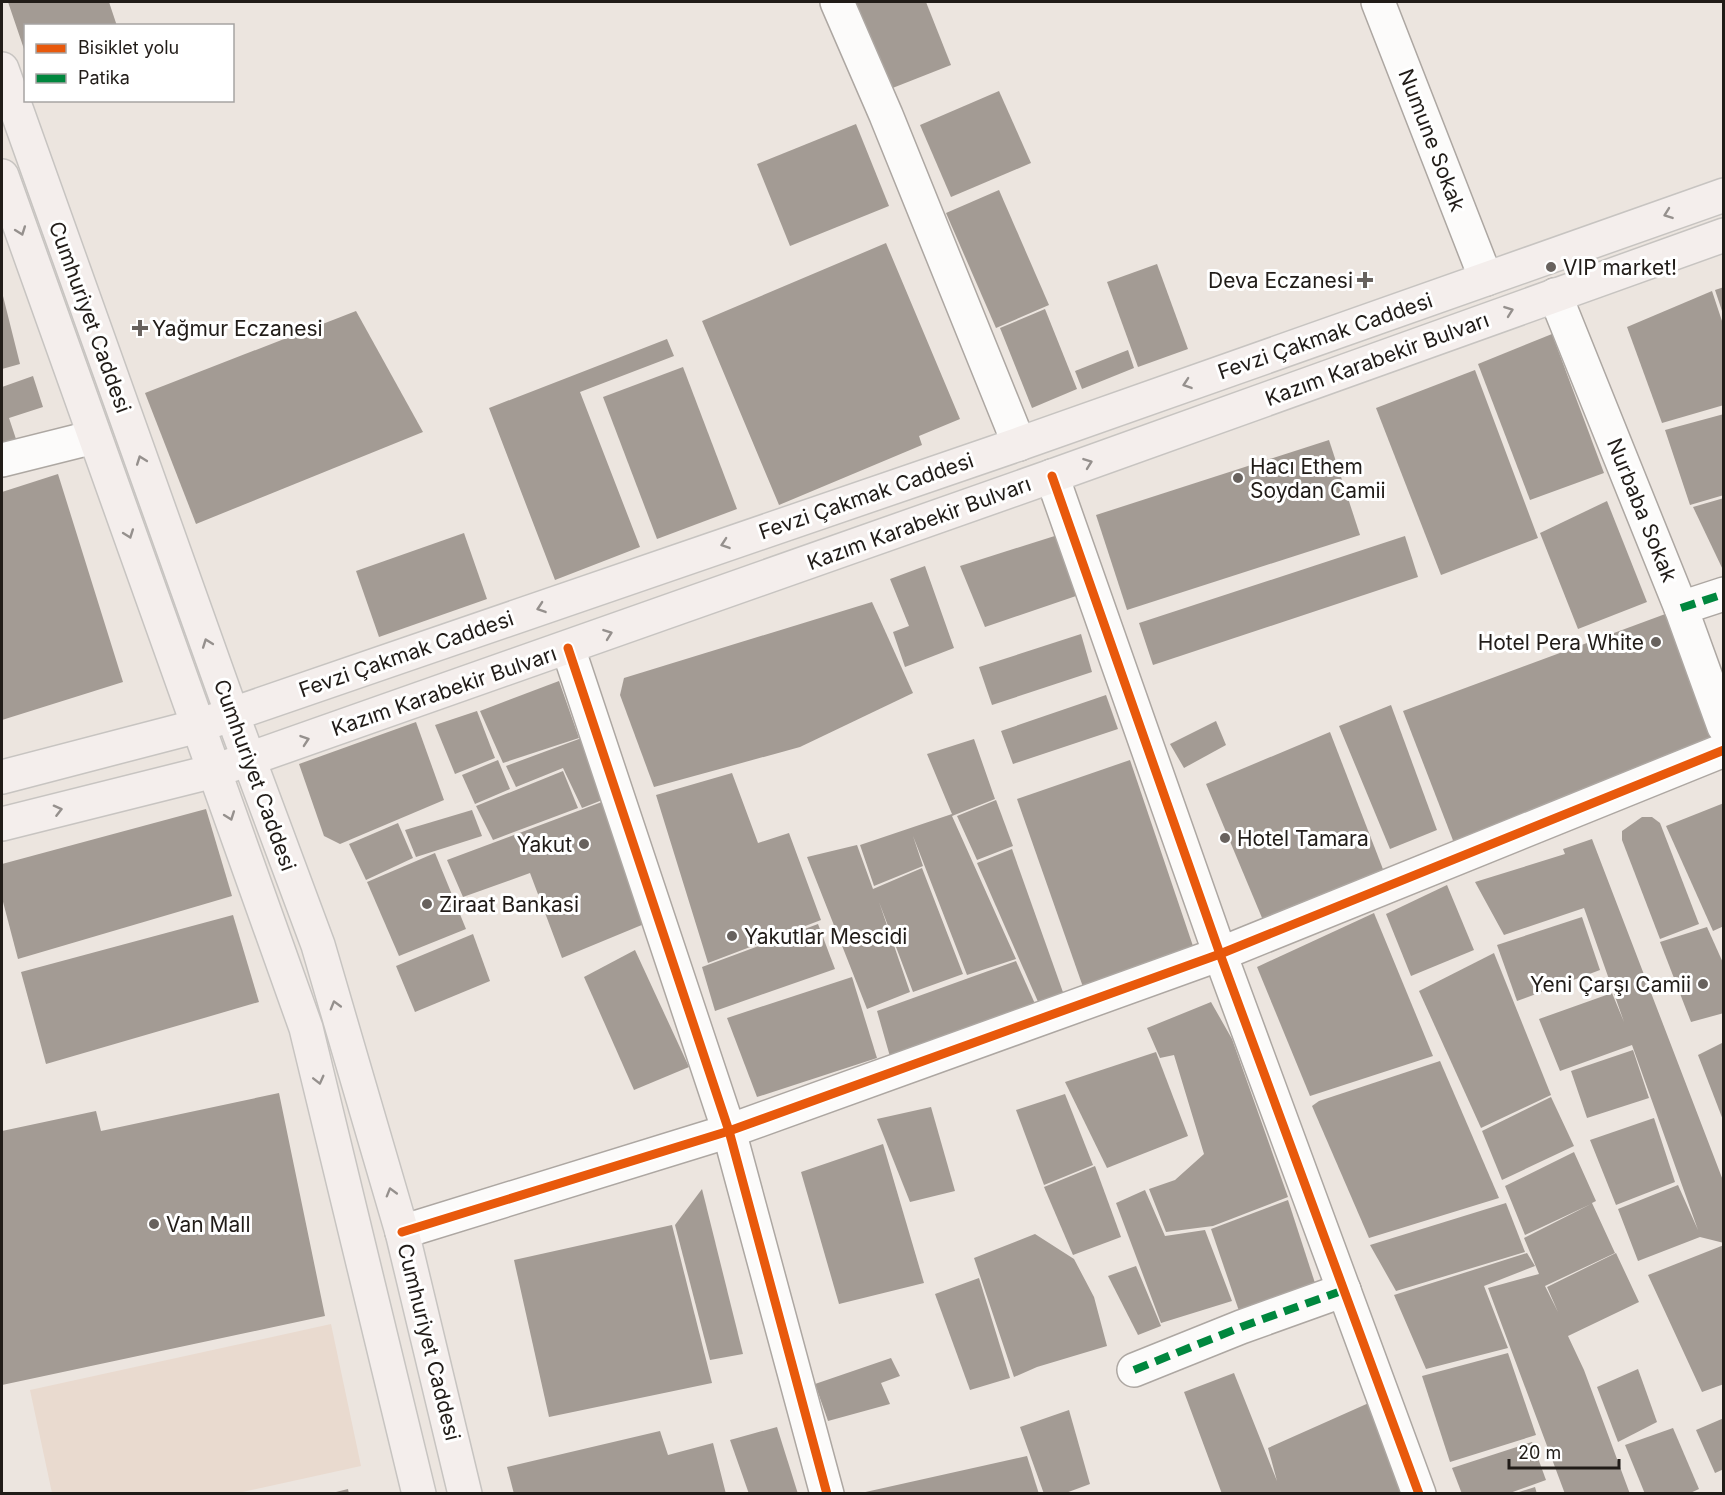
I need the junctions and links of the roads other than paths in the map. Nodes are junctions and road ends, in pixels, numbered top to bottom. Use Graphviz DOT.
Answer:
graph roads {
  1 [pos="837,2"];
  2 [pos="1378,2"];
  3 [pos="2,69"];
  4 [pos="2,176"];
  5 [pos="1724,195"];
  6 [pos="1724,235"];
  7 [pos="1486,279"];
  8 [pos="1555,295"];
  9 [pos="94,437"];
  10 [pos="1019,444"];
  11 [pos="2,460"];
  12 [pos="1052,476"];
  13 [pos="1724,594"];
  14 [pos="1681,608"];
  15 [pos="568,648"];
  16 [pos="232,714"];
  17 [pos="198,726"];
  18 [pos="1724,728"];
  19 [pos="1724,750"];
  20 [pos="249,759"];
  21 [pos="214,771"];
  22 [pos="2,777"];
  23 [pos="2,824"];
  24 [pos="1220,954"];
  25 [pos="729,1131"];
  26 [pos="402,1232"];
  27 [pos="1344,1290"];
  28 [pos="1134,1370"];
  29 [pos="419,1494"];
  30 [pos="465,1494"];
  31 [pos="826,1494"];
  32 [pos="1419,1494"];
  1 -- 10 [label="street"];
  2 -- 7 [label="street, Numune Sokak"];
  16 -- 3 [label="main road, Cumhuriyet Caddesi, one-way"];
  4 -- 9 [label="main road, Cumhuriyet Caddesi, one-way"];
  5 -- 7 [label="main road, Fevzi Çakmak Caddesi, one-way"];
  6 -- 8 [label="main road, Kazım Karabekir Bulvarı"];
  7 -- 10 [label="main road, Fevzi Çakmak Caddesi, one-way"];
  12 -- 8 [label="main road, Kazım Karabekir Bulvarı, one-way"];
  8 -- 14 [label="street, Nurbaba Sokak"];
  9 -- 11 [label="street"];
  9 -- 17 [label="main road, Cumhuriyet Caddesi, one-way"];
  10 -- 16 [label="main road, Fevzi Çakmak Caddesi, one-way"];
  15 -- 12 [label="main road, Kazım Karabekir Bulvarı, one-way"];
  12 -- 24 [label="street"];
  13 -- 14 [label="street"];
  14 -- 18 [label="street, Nurbaba Sokak"];
  20 -- 15 [label="main road, Kazım Karabekir Bulvarı, one-way"];
  15 -- 25 [label="street"];
  16 -- 17 [label="main road, Fevzi Çakmak Caddesi"];
  16 -- 20 [label="main road, Cumhuriyet Caddesi"];
  17 -- 21 [label="main road, Cumhuriyet Caddesi"];
  17 -- 22 [label="main road, Fevzi Çakmak Caddesi"];
  19 -- 24 [label="street"];
  20 -- 21 [label="main road"];
  26 -- 20 [label="main road, Cumhuriyet Caddesi, one-way"];
  23 -- 21 [label="main road, one-way"];
  21 -- 29 [label="main road, Cumhuriyet Caddesi, one-way"];
  24 -- 25 [label="street"];
  24 -- 27 [label="street"];
  25 -- 26 [label="street"];
  25 -- 31 [label="street"];
  26 -- 30 [label="main road, Cumhuriyet Caddesi"];
  27 -- 28 [label="street"];
  27 -- 32 [label="street"];
}
